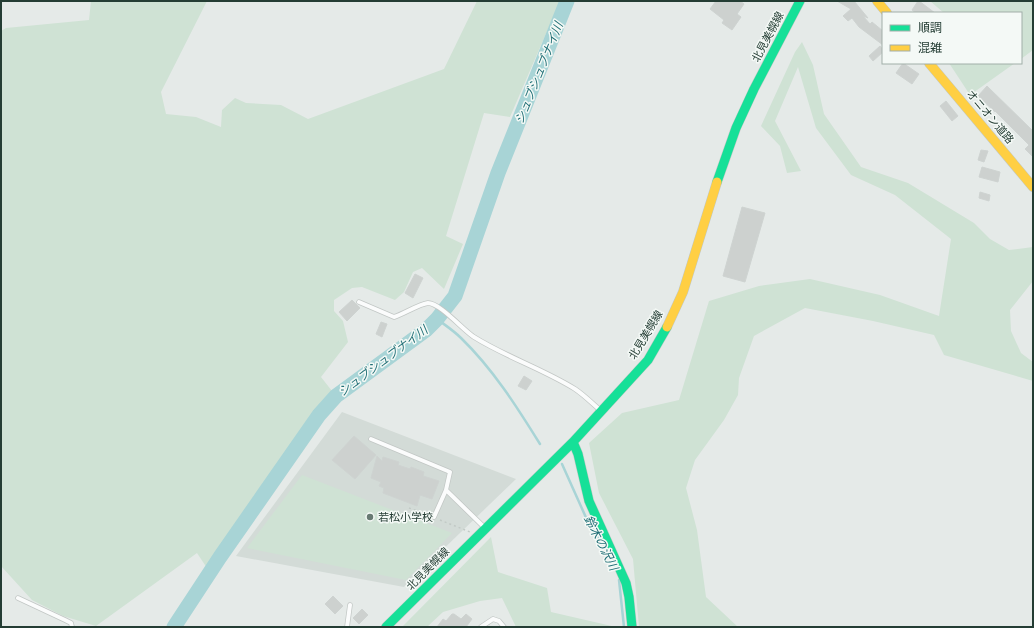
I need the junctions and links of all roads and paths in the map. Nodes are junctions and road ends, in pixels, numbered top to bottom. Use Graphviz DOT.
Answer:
graph roads {
  1 [pos="800,1"];
  2 [pos="877,1"];
  3 [pos="886,12"];
  4 [pos="930,64"];
  5 [pos="1033,186"];
  6 [pos="359,302"];
  7 [pos="601,411"];
  8 [pos="371,439"];
  9 [pos="573,442"];
  10 [pos="446,490"];
  11 [pos="409,508"];
  12 [pos="434,518"];
  13 [pos="482,532"];
  14 [pos="18,598"];
  15 [pos="350,606"];
  16 [pos="72,627"];
  17 [pos="347,627"];
  18 [pos="386,627"];
  19 [pos="481,627"];
  20 [pos="504,627"];
  21 [pos="632,627"];
  1 -- 7 [label="main road, 北見美幌線"];
  2 -- 3 [label="main road"];
  4 -- 5 [label="main road, オニオン道路"];
  6 -- 7 [label="lane"];
  7 -- 9 [label="main road, 北見美幌線"];
  8 -- 10 [label="lane"];
  9 -- 13 [label="main road, 北見美幌線"];
  9 -- 21 [label="main road"];
  10 -- 12 [label="lane"];
  10 -- 13 [label="lane"];
  11 -- 12 [label="path"];
  12 -- 13 [label="path"];
  13 -- 18 [label="main road, 北見美幌線"];
  14 -- 16 [label="lane"];
  15 -- 17 [label="lane"];
  19 -- 20 [label="lane"];
}
